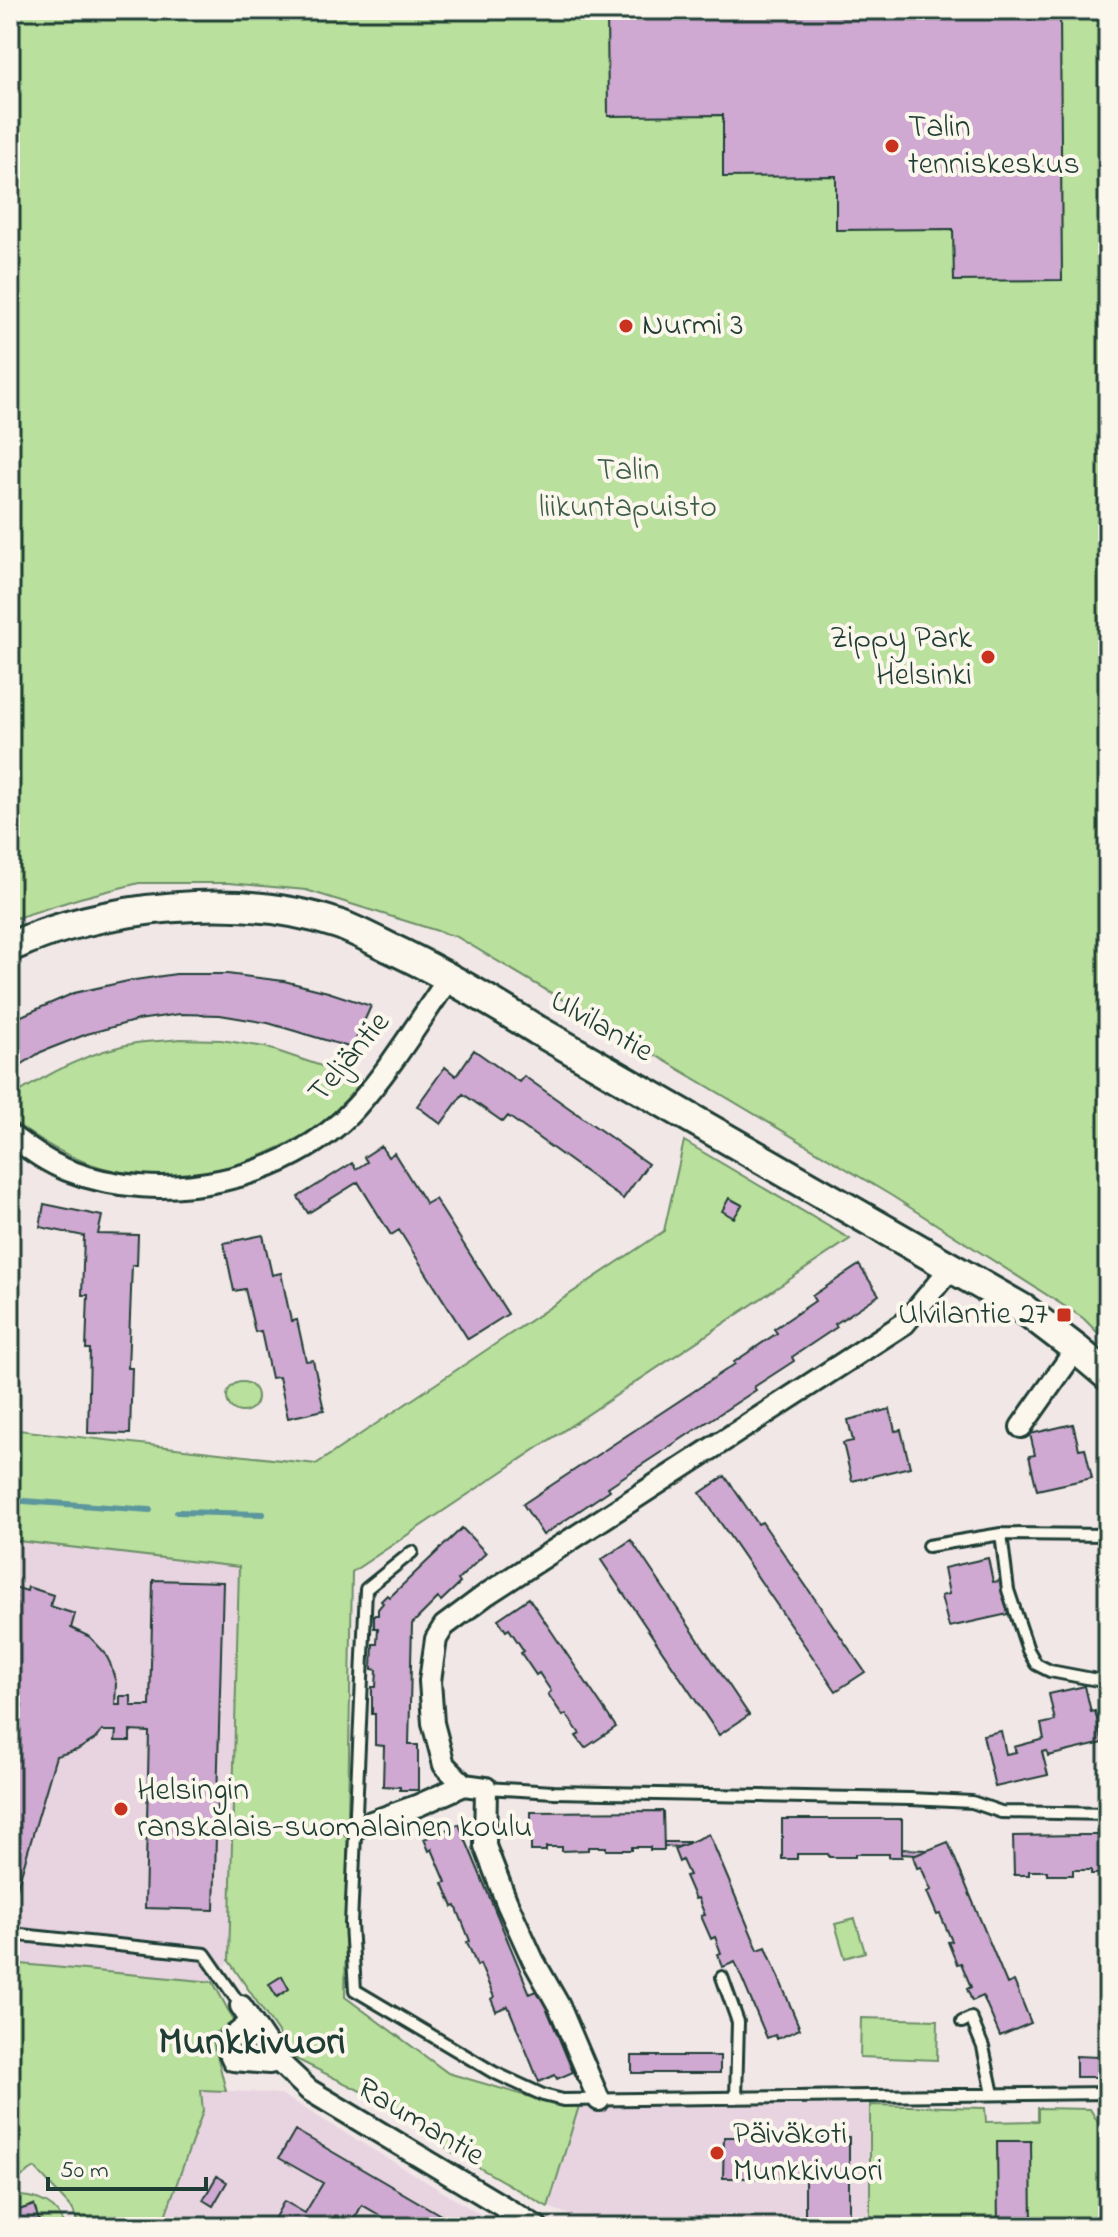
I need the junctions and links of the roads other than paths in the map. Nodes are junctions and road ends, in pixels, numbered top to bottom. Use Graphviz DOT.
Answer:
graph roads {
  1 [pos="10,947"];
  2 [pos="449,978"];
  3 [pos="10,1135"];
  4 [pos="951,1268"];
  5 [pos="1076,1349"];
  6 [pos="1108,1376"];
  7 [pos="1021,1427"];
  8 [pos="1001,1534"];
  9 [pos="1108,1535"];
  10 [pos="928,1546"];
  11 [pos="412,1552"];
  12 [pos="1108,1682"];
  13 [pos="464,1785"];
  14 [pos="486,1788"];
  15 [pos="1108,1814"];
  16 [pos="355,1828"];
  17 [pos="11,1934"];
  18 [pos="722,1977"];
  19 [pos="246,2014"];
  20 [pos="962,2022"];
  21 [pos="278,2061"];
  22 [pos="1108,2093"];
  23 [pos="993,2094"];
  24 [pos="736,2098"];
  25 [pos="599,2100"];
  26 [pos="537,2227"];
  1 -- 2 [label="street, Ulvilantie"];
  2 -- 3 [label="street, Teljäntie"];
  2 -- 4 [label="street, Ulvilantie"];
  4 -- 5 [label="street, Ulvilantie"];
  4 -- 13 [label="street"];
  5 -- 6 [label="street, Ulvilantie"];
  5 -- 7 [label="street"];
  8 -- 9 [label="lane"];
  8 -- 10 [label="lane"];
  8 -- 12 [label="lane"];
  11 -- 16 [label="lane"];
  13 -- 14 [label="street"];
  13 -- 16 [label="street"];
  14 -- 15 [label="lane"];
  14 -- 25 [label="street"];
  16 -- 25 [label="lane"];
  17 -- 19 [label="lane"];
  18 -- 24 [label="lane"];
  19 -- 21 [label="street, Raumantie"];
  19 -- 21 [label="street"];
  20 -- 23 [label="lane"];
  21 -- 26 [label="street, Raumantie"];
  22 -- 23 [label="lane"];
  23 -- 24 [label="lane"];
  24 -- 25 [label="lane"];
}
